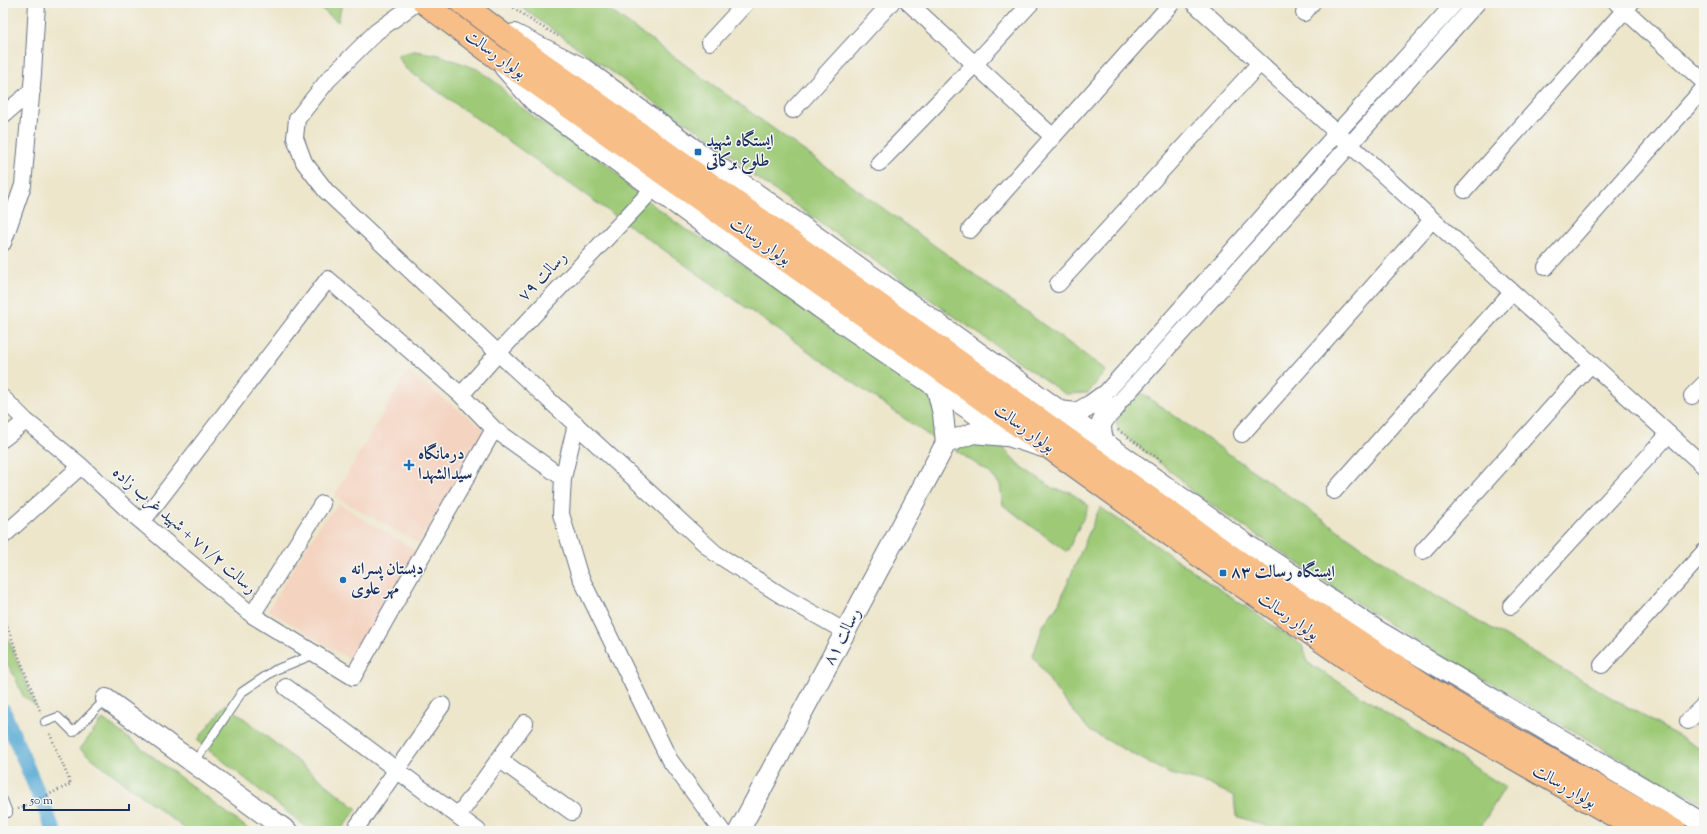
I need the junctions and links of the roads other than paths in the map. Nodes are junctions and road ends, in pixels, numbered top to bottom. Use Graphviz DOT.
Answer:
graph roads {
  1 [pos="37,3"];
  2 [pos="416,3"];
  3 [pos="424,3"];
  4 [pos="462,3"];
  5 [pos="746,3"];
  6 [pos="891,3"];
  7 [pos="909,3"];
  8 [pos="1031,3"];
  9 [pos="1172,3"];
  10 [pos="1194,3"];
  11 [pos="1456,3"];
  12 [pos="1477,3"];
  13 [pos="1624,5"];
  14 [pos="480,17"];
  15 [pos="710,42"];
  16 [pos="496,58"];
  17 [pos="1260,63"];
  18 [pos="975,64"];
  19 [pos="1704,82"];
  20 [pos="1704,88"];
  21 [pos="32,91"];
  22 [pos="793,110"];
  23 [pos="3,115"];
  24 [pos="1337,133"];
  25 [pos="1052,136"];
  26 [pos="1350,145"];
  27 [pos="879,163"];
  28 [pos="654,188"];
  29 [pos="1465,190"];
  30 [pos="1432,220"];
  31 [pos="970,230"];
  32 [pos="3,243"];
  33 [pos="1546,268"];
  34 [pos="1058,284"];
  35 [pos="1512,292"];
  36 [pos="498,353"];
  37 [pos="1591,364"];
  38 [pos="1704,384"];
  39 [pos="937,389"];
  40 [pos="461,395"];
  41 [pos="1692,396"];
  42 [pos="3,398"];
  43 [pos="1108,402"];
  44 [pos="1059,411"];
  45 [pos="26,421"];
  46 [pos="576,424"];
  47 [pos="494,430"];
  48 [pos="1242,434"];
  49 [pos="1668,434"];
  50 [pos="1008,436"];
  51 [pos="3,439"];
  52 [pos="1104,442"];
  53 [pos="946,443"];
  54 [pos="1051,449"];
  55 [pos="81,466"];
  56 [pos="1704,466"];
  57 [pos="562,478"];
  58 [pos="1334,491"];
  59 [pos="322,504"];
  60 [pos="142,522"];
  61 [pos="3,536"];
  62 [pos="1424,551"];
  63 [pos="1704,552"];
  64 [pos="1511,606"];
  65 [pos="252,614"];
  66 [pos="846,632"];
  67 [pos="316,654"];
  68 [pos="1602,665"];
  69 [pos="286,687"];
  70 [pos="106,699"];
  71 [pos="442,705"];
  72 [pos="1704,705"];
  73 [pos="1688,721"];
  74 [pos="45,722"];
  75 [pos="525,723"];
  76 [pos="499,759"];
  77 [pos="194,763"];
  78 [pos="397,770"];
  79 [pos="3,800"];
  80 [pos="572,812"];
  81 [pos="8,813"];
  82 [pos="458,816"];
  83 [pos="1704,824"];
  84 [pos="287,831"];
  85 [pos="354,831"];
  86 [pos="478,831"];
  87 [pos="722,831"];
  88 [pos="739,831"];
  89 [pos="1640,831"];
  90 [pos="1676,831"];
  1 -- 21 [label="street"];
  2 -- 36 [label="street"];
  3 -- 16 [label="main road, بولوار رسالت"];
  4 -- 14 [label="main road, بولوار رسالت"];
  5 -- 15 [label="street"];
  6 -- 22 [label="street"];
  7 -- 18 [label="street"];
  8 -- 18 [label="street"];
  9 -- 25 [label="street"];
  10 -- 17 [label="street"];
  11 -- 24 [label="street"];
  12 -- 26 [label="street"];
  13 -- 19 [label="street"];
  13 -- 29 [label="street"];
  14 -- 44 [label="street"];
  14 -- 90 [label="main road, بولوار رسالت"];
  16 -- 28 [label="street"];
  16 -- 54 [label="main road, بولوار رسالت"];
  17 -- 24 [label="street"];
  17 -- 34 [label="street"];
  18 -- 25 [label="street"];
  18 -- 27 [label="street"];
  20 -- 33 [label="street"];
  21 -- 23 [label="street"];
  21 -- 32 [label="street"];
  24 -- 26 [label="street"];
  24 -- 43 [label="street"];
  25 -- 31 [label="street"];
  26 -- 30 [label="street"];
  26 -- 43 [label="street"];
  28 -- 36 [label="street, رسالت ۷۹"];
  28 -- 39 [label="street"];
  30 -- 35 [label="street"];
  30 -- 48 [label="street"];
  35 -- 37 [label="street"];
  35 -- 58 [label="street"];
  36 -- 40 [label="street, رسالت ۷۹"];
  36 -- 46 [label="street"];
  37 -- 49 [label="street"];
  37 -- 62 [label="street"];
  38 -- 41 [label="street"];
  39 -- 50 [label="street"];
  39 -- 53 [label="street"];
  40 -- 47 [label="street"];
  40 -- 60 [label="street"];
  42 -- 45 [label="street, رسالت ۷۱/۲ + شهید غرب زاده"];
  43 -- 44 [label="street"];
  43 -- 52 [label="street"];
  44 -- 52 [label="street"];
  45 -- 51 [label="street"];
  45 -- 55 [label="street, رسالت ۷۱/۲ + شهید غرب زاده"];
  46 -- 57 [label="street"];
  46 -- 66 [label="street"];
  47 -- 57 [label="street"];
  47 -- 67 [label="street, رسالت ۷۱/۲ + شهید غرب زاده"];
  49 -- 56 [label="street"];
  49 -- 64 [label="street"];
  50 -- 53 [label="street"];
  50 -- 54 [label="street"];
  52 -- 83 [label="street"];
  53 -- 66 [label="street, رسالت ۸۱"];
  54 -- 89 [label="main road, بولوار رسالت"];
  55 -- 60 [label="street, رسالت ۷۱/۲ + شهید غرب زاده"];
  55 -- 61 [label="street"];
  57 -- 87 [label="street"];
  59 -- 65 [label="street"];
  60 -- 65 [label="street, رسالت ۷۱/۲ + شهید غرب زاده"];
  63 -- 68 [label="street"];
  65 -- 67 [label="street, رسالت ۷۱/۲ + شهید غرب زاده"];
  66 -- 88 [label="street, رسالت ۸۱"];
  67 -- 77 [label="lane"];
  69 -- 78 [label="street"];
  70 -- 74 [label="lane"];
  70 -- 77 [label="street"];
  71 -- 78 [label="street"];
  72 -- 73 [label="street"];
  75 -- 76 [label="street"];
  76 -- 80 [label="street"];
  76 -- 82 [label="street"];
  77 -- 84 [label="street"];
  78 -- 82 [label="street"];
  78 -- 85 [label="street"];
  79 -- 81 [label="lane"];
  82 -- 86 [label="street"];
}
